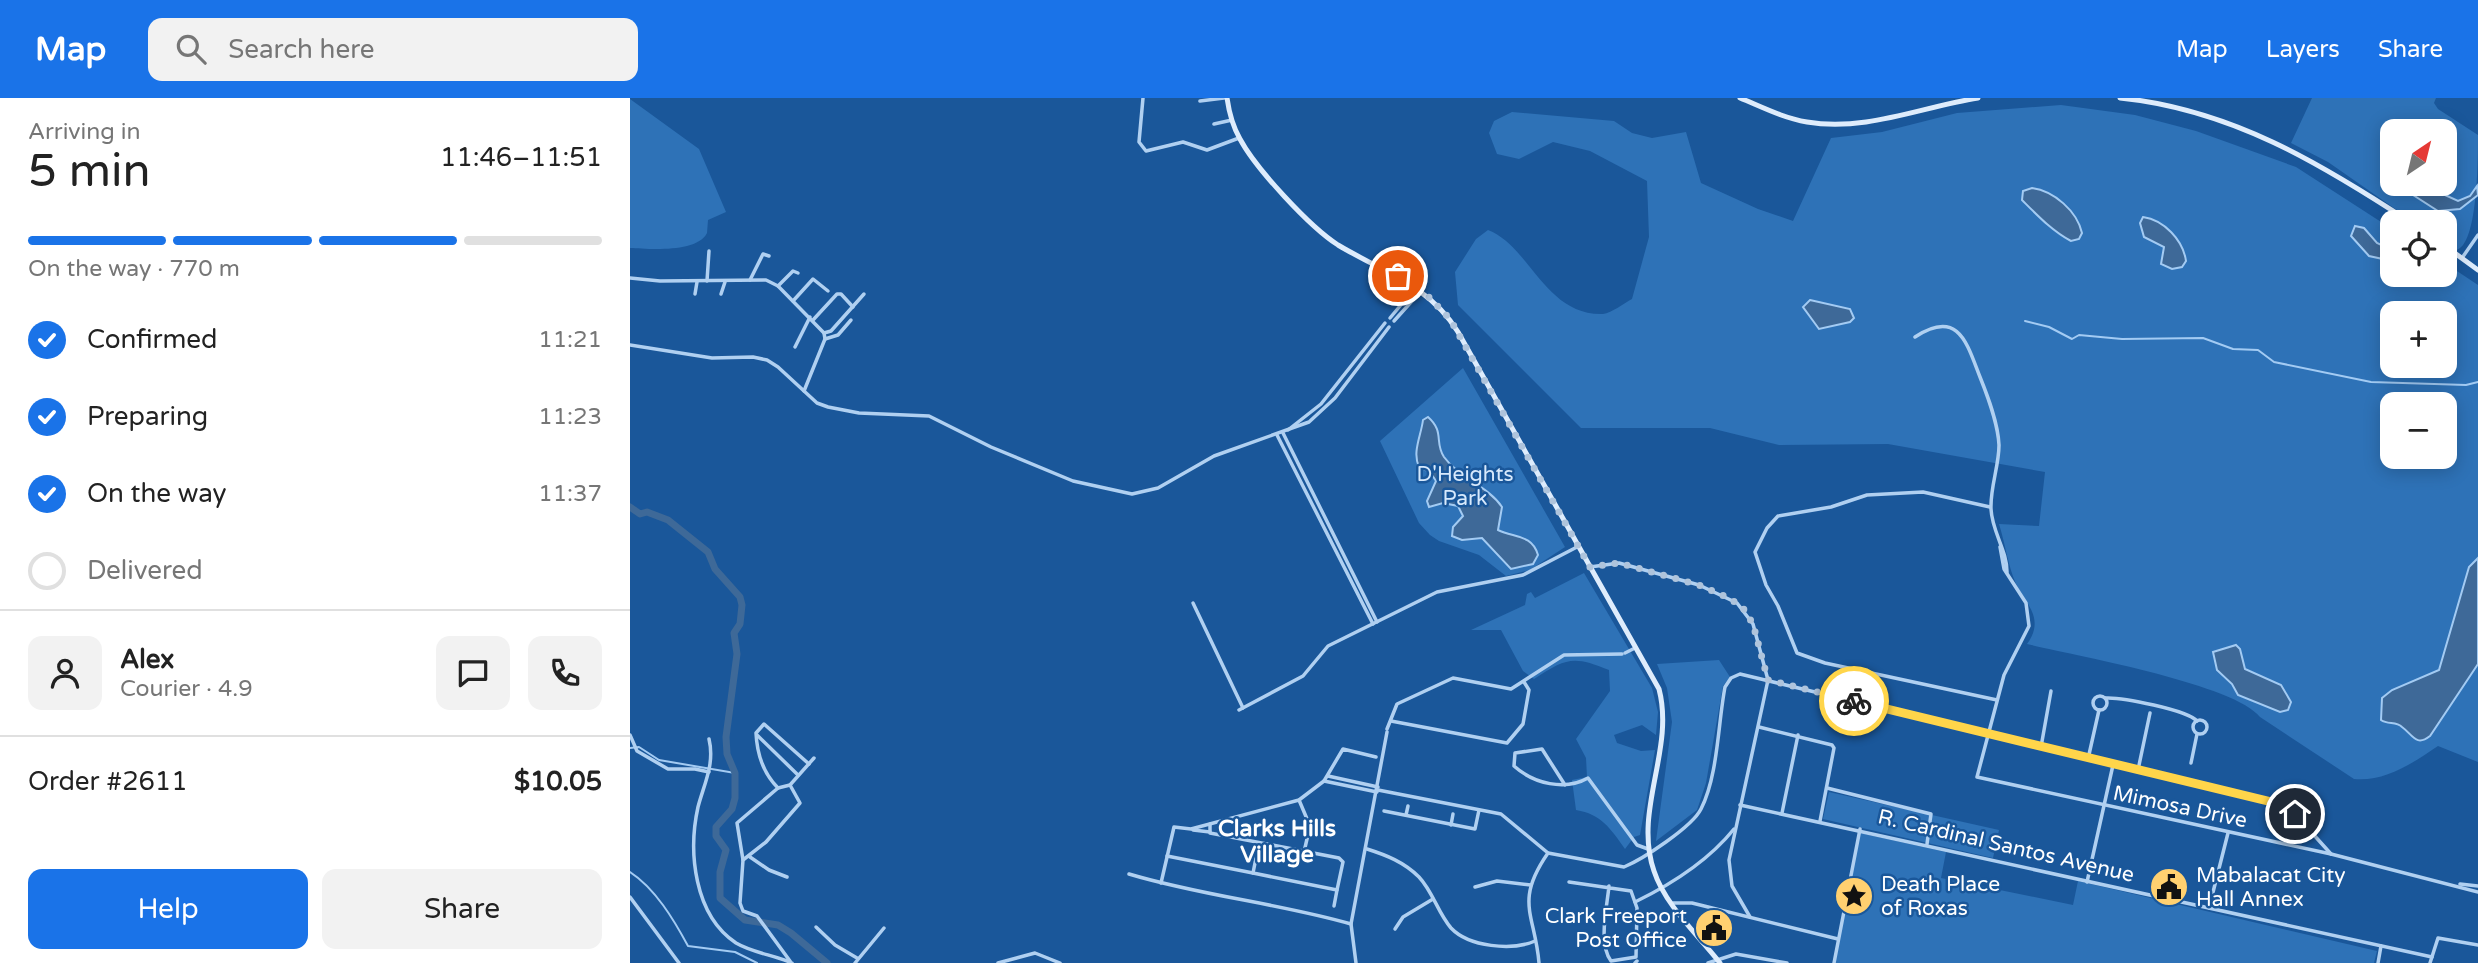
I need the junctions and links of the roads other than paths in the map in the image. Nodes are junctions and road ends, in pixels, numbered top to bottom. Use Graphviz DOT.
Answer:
graph roads {
  1 [pos="1143,98"];
  2 [pos="1225,98"];
  3 [pos="1740,98"];
  4 [pos="1979,98"];
  5 [pos="2120,98"];
  6 [pos="1200,101"];
  7 [pos="1942,101"];
  8 [pos="1232,120"];
  9 [pos="1214,124"];
  10 [pos="1239,138"];
  11 [pos="2392,210"];
  12 [pos="2478,235"];
  13 [pos="709,251"];
  14 [pos="2457,254"];
  15 [pos="769,256"];
  16 [pos="2462,258"];
  17 [pos="2478,270"];
  18 [pos="798,273"];
  19 [pos="630,278"];
  20 [pos="750,280"];
  21 [pos="698,281"];
  22 [pos="706,281"];
  23 [pos="725,282"];
  24 [pos="778,286"];
  25 [pos="1419,288"];
  26 [pos="828,291"];
  27 [pos="695,294"];
  28 [pos="721,294"];
  29 [pos="864,294"];
  30 [pos="793,301"];
  31 [pos="853,307"];
  32 [pos="811,318"];
  33 [pos="1392,319"];
  34 [pos="851,320"];
  35 [pos="1387,325"];
  36 [pos="824,333"];
  37 [pos="1915,337"];
  38 [pos="825,339"];
  39 [pos="630,345"];
  40 [pos="795,347"];
  41 [pos="804,391"];
  42 [pos="1282,433"];
  43 [pos="1990,507"];
  44 [pos="1577,547"];
  45 [pos="1590,567"];
  46 [pos="1193,603"];
  47 [pos="1375,623"];
  48 [pos="1635,648"];
  49 [pos="1768,680"];
  50 [pos="1524,682"];
  51 [pos="2051,691"];
  52 [pos="2105,698"];
  53 [pos="1997,700"];
  54 [pos="2099,710"];
  55 [pos="2150,713"];
  56 [pos="1391,721"];
  57 [pos="2197,721"];
  58 [pos="1759,727"];
  59 [pos="756,733"];
  60 [pos="1989,733"];
  61 [pos="2197,733"];
  62 [pos="630,735"];
  63 [pos="1798,735"];
  64 [pos="709,739"];
  65 [pos="2041,747"];
  66 [pos="1377,757"];
  67 [pos="814,758"];
  68 [pos="2088,759"];
  69 [pos="2191,763"];
  70 [pos="809,764"];
  71 [pos="2113,765"];
  72 [pos="710,769"];
  73 [pos="2137,771"];
  74 [pos="798,775"];
  75 [pos="1328,776"];
  76 [pos="1324,780"];
  77 [pos="790,785"];
  78 [pos="1565,785"];
  79 [pos="778,788"];
  80 [pos="1827,788"];
  81 [pos="1378,790"];
  82 [pos="1299,800"];
  83 [pos="1740,805"];
  84 [pos="1408,806"];
  85 [pos="2105,806"];
  86 [pos="1479,810"];
  87 [pos="1384,811"];
  88 [pos="1782,813"];
  89 [pos="1453,814"];
  90 [pos="1406,815"];
  91 [pos="1820,821"];
  92 [pos="1210,824"];
  93 [pos="1451,825"];
  94 [pos="1735,828"];
  95 [pos="1191,829"];
  96 [pos="1860,829"];
  97 [pos="1210,832"];
  98 [pos="2228,833"];
  99 [pos="1259,843"];
  100 [pos="1927,844"];
  101 [pos="1367,849"];
  102 [pos="1649,850"];
  103 [pos="1304,852"];
  104 [pos="1548,853"];
  105 [pos="2331,854"];
  106 [pos="1167,856"];
  107 [pos="750,857"];
  108 [pos="743,860"];
  109 [pos="1253,873"];
  110 [pos="1129,874"];
  111 [pos="787,877"];
  112 [pos="1569,882"];
  113 [pos="2087,882"];
  114 [pos="1161,883"];
  115 [pos="1531,885"];
  116 [pos="2458,885"];
  117 [pos="2478,886"];
  118 [pos="1475,887"];
  119 [pos="1609,887"];
  120 [pos="1662,889"];
  121 [pos="1337,890"];
  122 [pos="2478,892"];
  123 [pos="630,897"];
  124 [pos="1433,899"];
  125 [pos="1635,902"];
  126 [pos="1672,903"];
  127 [pos="1334,906"];
  128 [pos="2209,908"];
  129 [pos="1750,917"];
  130 [pos="1351,923"];
  131 [pos="816,927"];
  132 [pos="884,928"];
  133 [pos="1395,929"];
  134 [pos="1838,939"];
  135 [pos="1535,941"];
  136 [pos="2478,945"];
  137 [pos="2381,946"];
  138 [pos="2432,957"];
  139 [pos="856,961"];
  140 [pos="1637,961"];
  141 [pos="1718,961"];
  142 [pos="679,963"];
  143 [pos="792,963"];
  144 [pos="998,963"];
  145 [pos="1060,963"];
  146 [pos="1356,963"];
  147 [pos="1538,963"];
  148 [pos="1708,963"];
  149 [pos="1787,963"];
  150 [pos="1834,963"];
  151 [pos="2378,963"];
  152 [pos="2430,963"];
  1 -- 10 [label="street"];
  2 -- 6 [label="street"];
  2 -- 8 [label="main road"];
  3 -- 7 [label="main road"];
  4 -- 7 [label="main road"];
  5 -- 11 [label="main road"];
  8 -- 9 [label="street"];
  8 -- 10 [label="main road"];
  10 -- 25 [label="main road"];
  12 -- 16 [label="street"];
  13 -- 22 [label="street"];
  14 -- 16 [label="main road"];
  15 -- 20 [label="street"];
  16 -- 17 [label="main road"];
  18 -- 24 [label="street"];
  19 -- 21 [label="street"];
  20 -- 23 [label="street"];
  20 -- 24 [label="street"];
  21 -- 22 [label="street"];
  21 -- 27 [label="street"];
  22 -- 23 [label="street"];
  23 -- 28 [label="street"];
  24 -- 30 [label="street"];
  25 -- 33 [label="street"];
  25 -- 44 [label="main road"];
  26 -- 30 [label="street"];
  29 -- 31 [label="street"];
  30 -- 32 [label="street"];
  31 -- 32 [label="street"];
  31 -- 36 [label="street"];
  32 -- 36 [label="street"];
  32 -- 40 [label="street"];
  34 -- 38 [label="street"];
  35 -- 42 [label="street"];
  36 -- 38 [label="street"];
  37 -- 43 [label="street"];
  38 -- 41 [label="street"];
  39 -- 41 [label="street"];
  41 -- 42 [label="street"];
  42 -- 47 [label="street"];
  43 -- 53 [label="street"];
  43 -- 53 [label="street"];
  44 -- 45 [label="main road"];
  44 -- 47 [label="street"];
  45 -- 48 [label="main road"];
  45 -- 49 [label="street"];
  46 -- 47 [label="street"];
  48 -- 50 [label="street"];
  48 -- 102 [label="main road"];
  49 -- 58 [label="street"];
  49 -- 60 [label="street"];
  49 -- 102 [label="street"];
  50 -- 56 [label="street"];
  50 -- 56 [label="street"];
  51 -- 65 [label="street"];
  52 -- 54 [label="street"];
  52 -- 54 [label="street"];
  52 -- 57 [label="street"];
  53 -- 60 [label="street"];
  54 -- 68 [label="street"];
  55 -- 73 [label="street"];
  56 -- 81 [label="street"];
  57 -- 61 [label="street"];
  57 -- 61 [label="street"];
  58 -- 63 [label="street"];
  58 -- 83 [label="street"];
  59 -- 70 [label="street"];
  59 -- 74 [label="street"];
  59 -- 79 [label="street"];
  60 -- 65 [label="street"];
  60 -- 85 [label="street, Mimosa Drive"];
  61 -- 69 [label="street"];
  62 -- 72 [label="street"];
  63 -- 80 [label="street"];
  63 -- 88 [label="street"];
  64 -- 72 [label="street"];
  65 -- 68 [label="street"];
  66 -- 75 [label="street"];
  67 -- 70 [label="street"];
  68 -- 71 [label="street"];
  70 -- 74 [label="street"];
  71 -- 73 [label="street"];
  71 -- 85 [label="street"];
  72 -- 143 [label="street"];
  73 -- 105 [label="street"];
  74 -- 77 [label="street"];
  75 -- 76 [label="street"];
  75 -- 81 [label="street"];
  76 -- 81 [label="street"];
  76 -- 82 [label="street"];
  77 -- 79 [label="street"];
  77 -- 107 [label="street"];
  78 -- 78 [label="street"];
  78 -- 102 [label="street"];
  79 -- 108 [label="street"];
  80 -- 91 [label="street"];
  80 -- 100 [label="street"];
  81 -- 86 [label="street"];
  81 -- 101 [label="street"];
  82 -- 92 [label="street"];
  82 -- 103 [label="street"];
  83 -- 88 [label="street, R. Cardinal Santos Avenue"];
  83 -- 94 [label="street"];
  84 -- 90 [label="street"];
  85 -- 98 [label="street, Mimosa Drive"];
  85 -- 113 [label="street"];
  86 -- 93 [label="street"];
  86 -- 104 [label="street"];
  87 -- 90 [label="street"];
  88 -- 91 [label="street, R. Cardinal Santos Avenue"];
  89 -- 93 [label="street"];
  90 -- 93 [label="street"];
  91 -- 96 [label="street, R. Cardinal Santos Avenue"];
  92 -- 95 [label="street"];
  92 -- 97 [label="street"];
  94 -- 120 [label="street"];
  94 -- 129 [label="street"];
  95 -- 97 [label="street"];
  95 -- 106 [label="street"];
  96 -- 100 [label="street, R. Cardinal Santos Avenue"];
  96 -- 134 [label="street"];
  97 -- 99 [label="street"];
  98 -- 105 [label="street, Mimosa Drive"];
  98 -- 128 [label="street"];
  99 -- 103 [label="street"];
  99 -- 109 [label="street"];
  100 -- 113 [label="street, R. Cardinal Santos Avenue"];
  101 -- 124 [label="street"];
  101 -- 130 [label="street"];
  102 -- 104 [label="street"];
  102 -- 120 [label="main road"];
  103 -- 121 [label="street"];
  104 -- 115 [label="street"];
  105 -- 116 [label="street, Mimosa Drive"];
  106 -- 109 [label="street"];
  106 -- 114 [label="street"];
  107 -- 108 [label="street"];
  107 -- 111 [label="street"];
  108 -- 143 [label="street"];
  109 -- 121 [label="street"];
  110 -- 114 [label="street"];
  112 -- 119 [label="street"];
  113 -- 128 [label="street, R. Cardinal Santos Avenue"];
  114 -- 130 [label="street"];
  115 -- 118 [label="street"];
  115 -- 135 [label="street"];
  116 -- 117 [label="street, Mimosa Drive"];
  116 -- 122 [label="street, Mimosa Drive"];
  119 -- 125 [label="street"];
  119 -- 140 [label="street"];
  120 -- 125 [label="street"];
  120 -- 126 [label="main road"];
  121 -- 127 [label="street"];
  123 -- 142 [label="street"];
  124 -- 133 [label="street"];
  124 -- 135 [label="street"];
  125 -- 140 [label="street"];
  126 -- 129 [label="street"];
  126 -- 141 [label="main road"];
  128 -- 137 [label="street, R. Cardinal Santos Avenue"];
  129 -- 134 [label="street"];
  130 -- 146 [label="street"];
  131 -- 139 [label="street"];
  132 -- 139 [label="street"];
  134 -- 150 [label="street"];
  135 -- 147 [label="street"];
  136 -- 138 [label="street"];
  137 -- 138 [label="street, R. Cardinal Santos Avenue"];
  137 -- 151 [label="street"];
  138 -- 152 [label="street"];
  141 -- 148 [label="street"];
  141 -- 149 [label="street"];
  144 -- 145 [label="street"];
}
